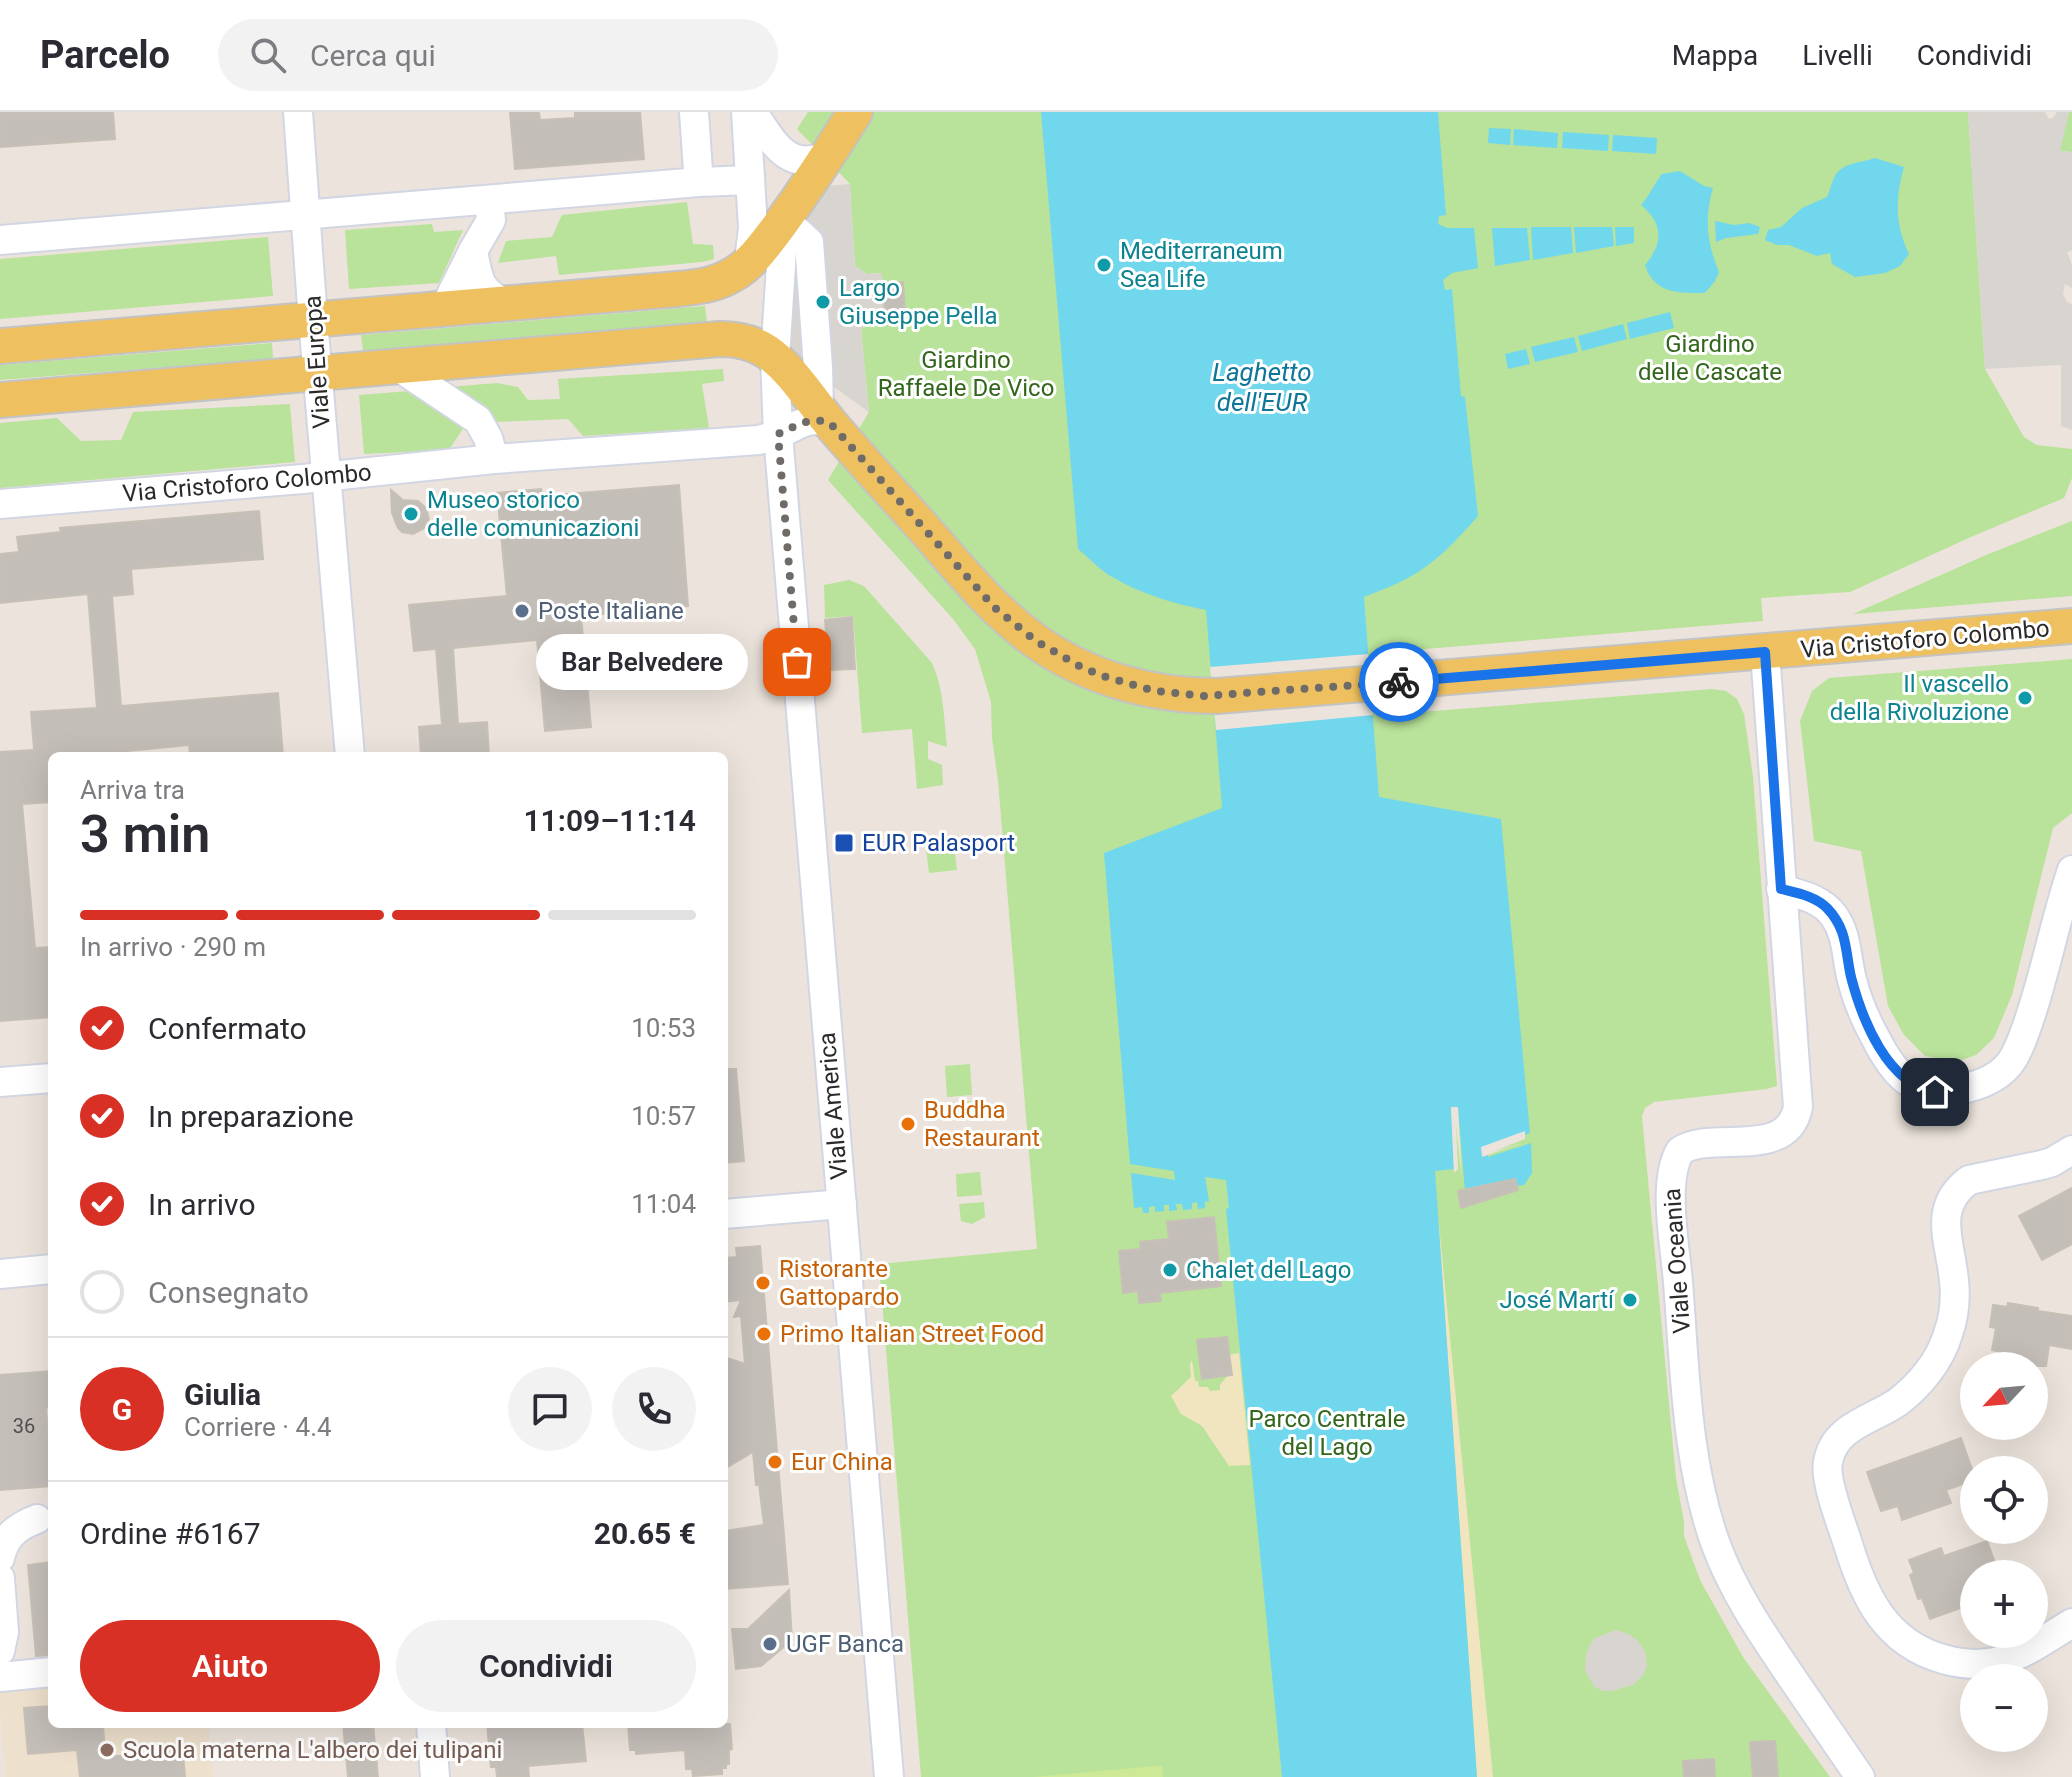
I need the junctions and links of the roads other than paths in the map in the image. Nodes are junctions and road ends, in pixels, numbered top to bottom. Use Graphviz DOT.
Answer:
graph roads {
  1 [pos="298,112"];
  2 [pos="694,112"];
  3 [pos="746,112"];
  4 [pos="753,112"];
  5 [pos="855,112"];
  6 [pos="828,155"];
  7 [pos="698,171"];
  8 [pos="750,180"];
  9 [pos="489,200"];
  10 [pos="307,215"];
  11 [pos="784,219"];
  12 [pos="0,240"];
  13 [pos="473,251"];
  14 [pos="749,261"];
  15 [pos="506,304"];
  16 [pos="444,309"];
  17 [pos="313,320"];
  18 [pos="0,346"];
  19 [pos="775,358"];
  20 [pos="400,368"];
  21 [pos="318,374"];
  22 [pos="0,400"];
  23 [pos="824,416"];
  24 [pos="778,434"];
  25 [pos="494,459"];
  26 [pos="326,477"];
  27 [pos="0,504"];
  28 [pos="2072,626"];
  29 [pos="1765,652"];
  30 [pos="350,752"];
  31 [pos="2072,870"];
  32 [pos="1781,889"];
  33 [pos="48,1078"];
  34 [pos="0,1082"];
  35 [pos="2072,1150"];
  36 [pos="842,1204"];
  37 [pos="728,1214"];
  38 [pos="48,1269"];
  39 [pos="0,1274"];
  40 [pos="44,1518"];
  41 [pos="0,1521"];
  42 [pos="0,1558"];
  43 [pos="0,1578"];
  44 [pos="2072,1623"];
  45 [pos="0,1651"];
  46 [pos="48,1672"];
  47 [pos="0,1677"];
  48 [pos="431,1728"];
  49 [pos="435,1777"];
  50 [pos="889,1777"];
  51 [pos="1860,1777"];
  1 -- 10 [label="street, Viale Europa"];
  2 -- 7 [label="street"];
  3 -- 8 [label="street"];
  4 -- 6 [label="street"];
  5 -- 6 [label="main road"];
  6 -- 11 [label="main road"];
  8 -- 9 [label="street"];
  8 -- 14 [label="street"];
  9 -- 10 [label="street"];
  9 -- 13 [label="street"];
  10 -- 12 [label="street"];
  10 -- 17 [label="street, Viale Europa"];
  11 -- 14 [label="main road"];
  11 -- 19 [label="street"];
  11 -- 23 [label="street"];
  13 -- 15 [label="street"];
  13 -- 16 [label="street"];
  14 -- 15 [label="main road"];
  15 -- 16 [label="main road"];
  16 -- 17 [label="main road"];
  17 -- 18 [label="main road"];
  17 -- 21 [label="street, Viale Europa"];
  19 -- 20 [label="main road, Via Cristoforo Colombo"];
  19 -- 23 [label="main road, Via Cristoforo Colombo"];
  19 -- 24 [label="street"];
  20 -- 21 [label="main road, Via Cristoforo Colombo"];
  20 -- 25 [label="street"];
  21 -- 22 [label="main road, Via Cristoforo Colombo"];
  21 -- 26 [label="street, Viale Europa"];
  23 -- 24 [label="street, Via Cristoforo Colombo"];
  23 -- 29 [label="main road, Via Cristoforo Colombo"];
  24 -- 25 [label="street, Via Cristoforo Colombo"];
  24 -- 36 [label="street, Viale America"];
  25 -- 26 [label="street, Via Cristoforo Colombo"];
  26 -- 27 [label="street, Via Cristoforo Colombo"];
  26 -- 30 [label="street, Viale Europa"];
  28 -- 29 [label="main road, Via Cristoforo Colombo"];
  29 -- 32 [label="street, Viale Oceania"];
  31 -- 32 [label="street"];
  32 -- 51 [label="street, Viale Oceania"];
  33 -- 34 [label="street"];
  35 -- 44 [label="street"];
  36 -- 37 [label="street"];
  36 -- 50 [label="street, Viale America"];
  38 -- 39 [label="street"];
  40 -- 41 [label="street"];
  40 -- 42 [label="street"];
  43 -- 45 [label="street"];
  46 -- 47 [label="street"];
  48 -- 49 [label="street"];
}
